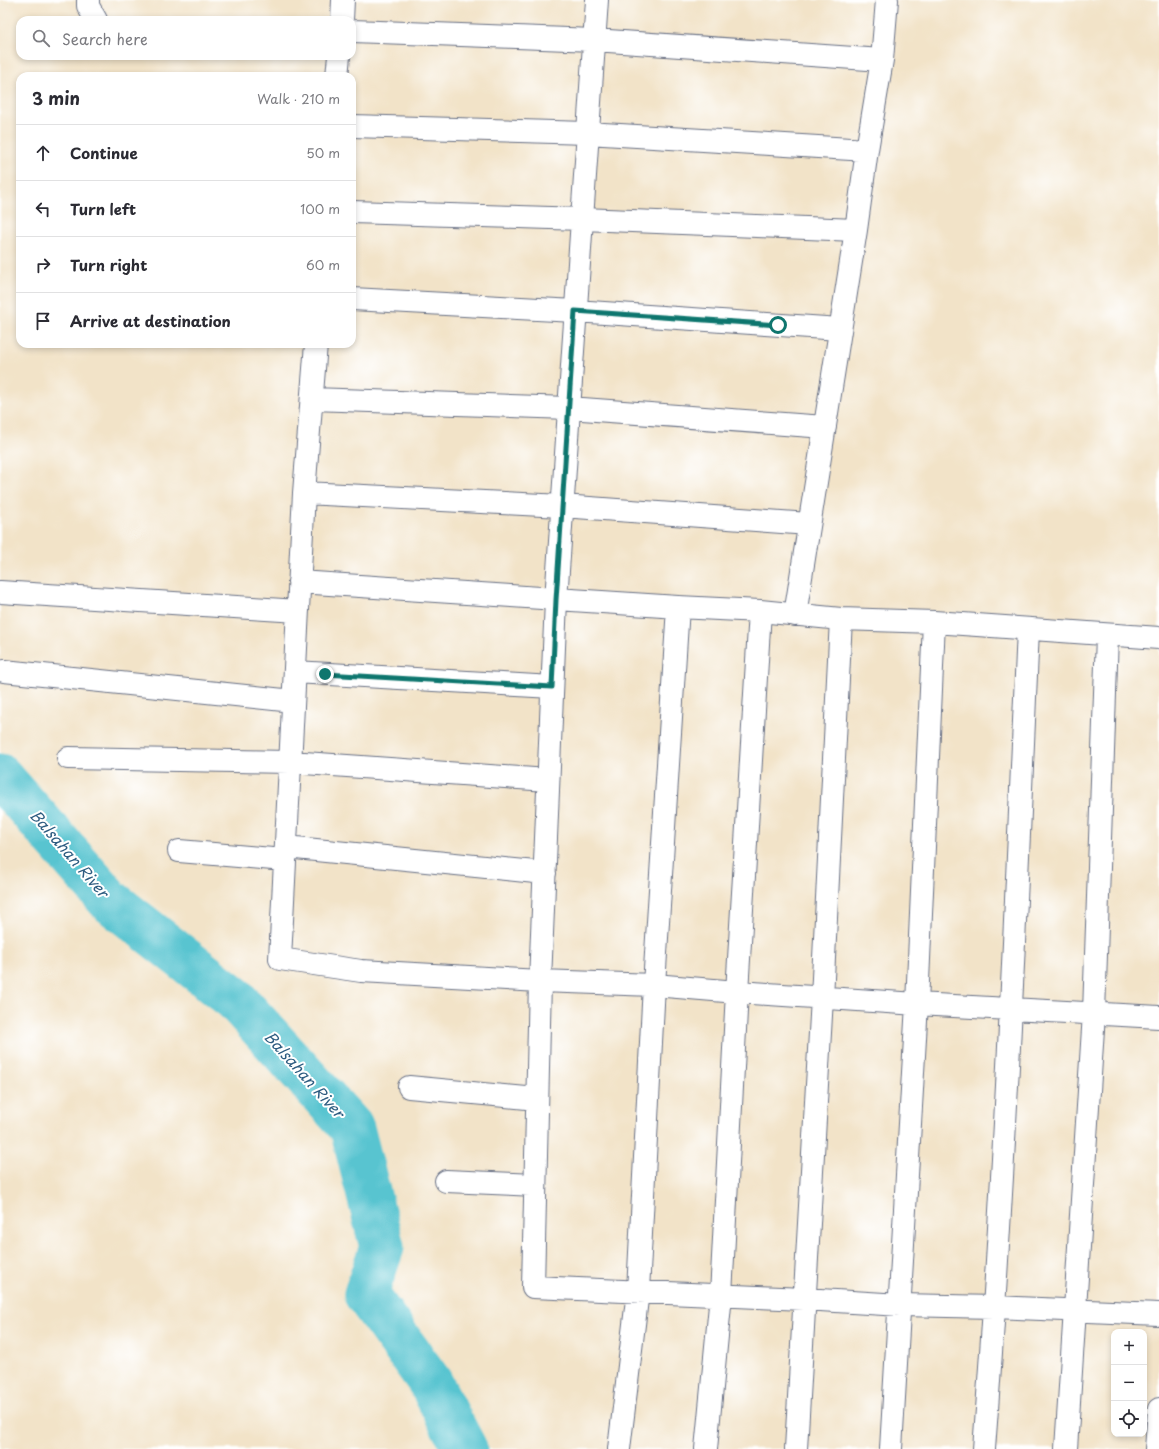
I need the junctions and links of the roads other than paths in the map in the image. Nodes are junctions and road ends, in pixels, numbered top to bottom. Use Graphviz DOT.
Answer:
graph roads {
  1 [pos="88,0"];
  2 [pos="343,0"];
  3 [pos="597,0"];
  4 [pos="887,0"];
  5 [pos="94,16"];
  6 [pos="342,16"];
  7 [pos="356,31"];
  8 [pos="594,40"];
  9 [pos="339,60"];
  10 [pos="882,60"];
  11 [pos="337,72"];
  12 [pos="356,126"];
  13 [pos="587,133"];
  14 [pos="867,150"];
  15 [pos="356,212"];
  16 [pos="582,219"];
  17 [pos="856,230"];
  18 [pos="356,299"];
  19 [pos="575,311"];
  20 [pos="840,329"];
  21 [pos="316,348"];
  22 [pos="312,399"];
  23 [pos="569,408"];
  24 [pos="825,427"];
  25 [pos="304,493"];
  26 [pos="562,506"];
  27 [pos="809,524"];
  28 [pos="300,582"];
  29 [pos="0,592"];
  30 [pos="556,600"];
  31 [pos="678,607"];
  32 [pos="760,611"];
  33 [pos="298,612"];
  34 [pos="795,615"];
  35 [pos="841,618"];
  36 [pos="934,622"];
  37 [pos="1028,629"];
  38 [pos="1107,634"];
  39 [pos="1159,638"];
  40 [pos="4,671"];
  41 [pos="295,672"];
  42 [pos="552,687"];
  43 [pos="293,701"];
  44 [pos="68,758"];
  45 [pos="290,762"];
  46 [pos="548,780"];
  47 [pos="179,851"];
  48 [pos="285,854"];
  49 [pos="545,873"];
  50 [pos="540,981"];
  51 [pos="654,985"];
  52 [pos="737,992"];
  53 [pos="822,998"];
  54 [pos="917,1004"];
  55 [pos="1012,1008"];
  56 [pos="1094,1013"];
  57 [pos="1159,1017"];
  58 [pos="409,1087"];
  59 [pos="537,1099"];
  60 [pos="446,1181"];
  61 [pos="535,1185"];
  62 [pos="638,1291"];
  63 [pos="720,1294"];
  64 [pos="804,1299"];
  65 [pos="900,1305"];
  66 [pos="995,1307"];
  67 [pos="1076,1310"];
  68 [pos="1159,1314"];
  69 [pos="1159,1409"];
  70 [pos="619,1449"];
  71 [pos="706,1449"];
  72 [pos="796,1449"];
  73 [pos="891,1449"];
  74 [pos="984,1449"];
  75 [pos="1066,1449"];
  76 [pos="1156,1449"];
  1 -- 5 [label="street"];
  2 -- 6 [label="street"];
  3 -- 8 [label="street"];
  4 -- 10 [label="street"];
  7 -- 8 [label="street"];
  8 -- 10 [label="street"];
  8 -- 13 [label="street"];
  9 -- 11 [label="street"];
  10 -- 14 [label="street"];
  12 -- 13 [label="street"];
  13 -- 14 [label="street"];
  13 -- 16 [label="street"];
  14 -- 17 [label="street"];
  15 -- 16 [label="street"];
  16 -- 17 [label="street"];
  16 -- 19 [label="street"];
  17 -- 20 [label="street"];
  18 -- 19 [label="street"];
  19 -- 20 [label="street"];
  19 -- 23 [label="street"];
  20 -- 24 [label="street"];
  21 -- 22 [label="street"];
  22 -- 23 [label="street"];
  22 -- 25 [label="street"];
  23 -- 24 [label="street"];
  23 -- 26 [label="street"];
  24 -- 27 [label="street"];
  25 -- 26 [label="street"];
  25 -- 28 [label="street"];
  26 -- 27 [label="street"];
  26 -- 30 [label="street"];
  27 -- 34 [label="street"];
  28 -- 30 [label="street"];
  28 -- 33 [label="street"];
  29 -- 33 [label="street"];
  30 -- 31 [label="street"];
  30 -- 42 [label="street"];
  31 -- 32 [label="street"];
  31 -- 51 [label="street"];
  32 -- 34 [label="street"];
  32 -- 52 [label="street"];
  33 -- 41 [label="street"];
  34 -- 35 [label="street"];
  35 -- 36 [label="street"];
  35 -- 53 [label="street"];
  36 -- 37 [label="street"];
  36 -- 54 [label="street"];
  37 -- 38 [label="street"];
  37 -- 55 [label="street"];
  38 -- 39 [label="street"];
  38 -- 56 [label="street"];
  40 -- 43 [label="street"];
  41 -- 42 [label="street"];
  41 -- 43 [label="street"];
  42 -- 46 [label="street"];
  43 -- 45 [label="street"];
  44 -- 45 [label="street"];
  45 -- 46 [label="street"];
  45 -- 48 [label="street"];
  46 -- 49 [label="street"];
  47 -- 48 [label="street"];
  48 -- 49 [label="street"];
  48 -- 50 [label="street"];
  49 -- 50 [label="street"];
  50 -- 51 [label="street"];
  50 -- 59 [label="street"];
  51 -- 52 [label="street"];
  51 -- 62 [label="street"];
  52 -- 53 [label="street"];
  52 -- 63 [label="street"];
  53 -- 54 [label="street"];
  53 -- 64 [label="street"];
  54 -- 55 [label="street"];
  54 -- 65 [label="street"];
  55 -- 56 [label="street"];
  55 -- 66 [label="street"];
  56 -- 57 [label="street"];
  56 -- 67 [label="street"];
  58 -- 59 [label="street"];
  59 -- 61 [label="street"];
  60 -- 61 [label="street"];
  61 -- 62 [label="street"];
  62 -- 63 [label="street"];
  62 -- 70 [label="street"];
  63 -- 64 [label="street"];
  63 -- 71 [label="street"];
  64 -- 65 [label="street"];
  64 -- 72 [label="street"];
  65 -- 66 [label="street"];
  65 -- 73 [label="street"];
  66 -- 67 [label="street"];
  66 -- 74 [label="street"];
  67 -- 68 [label="street"];
  67 -- 75 [label="street"];
  69 -- 76 [label="street"];
}
